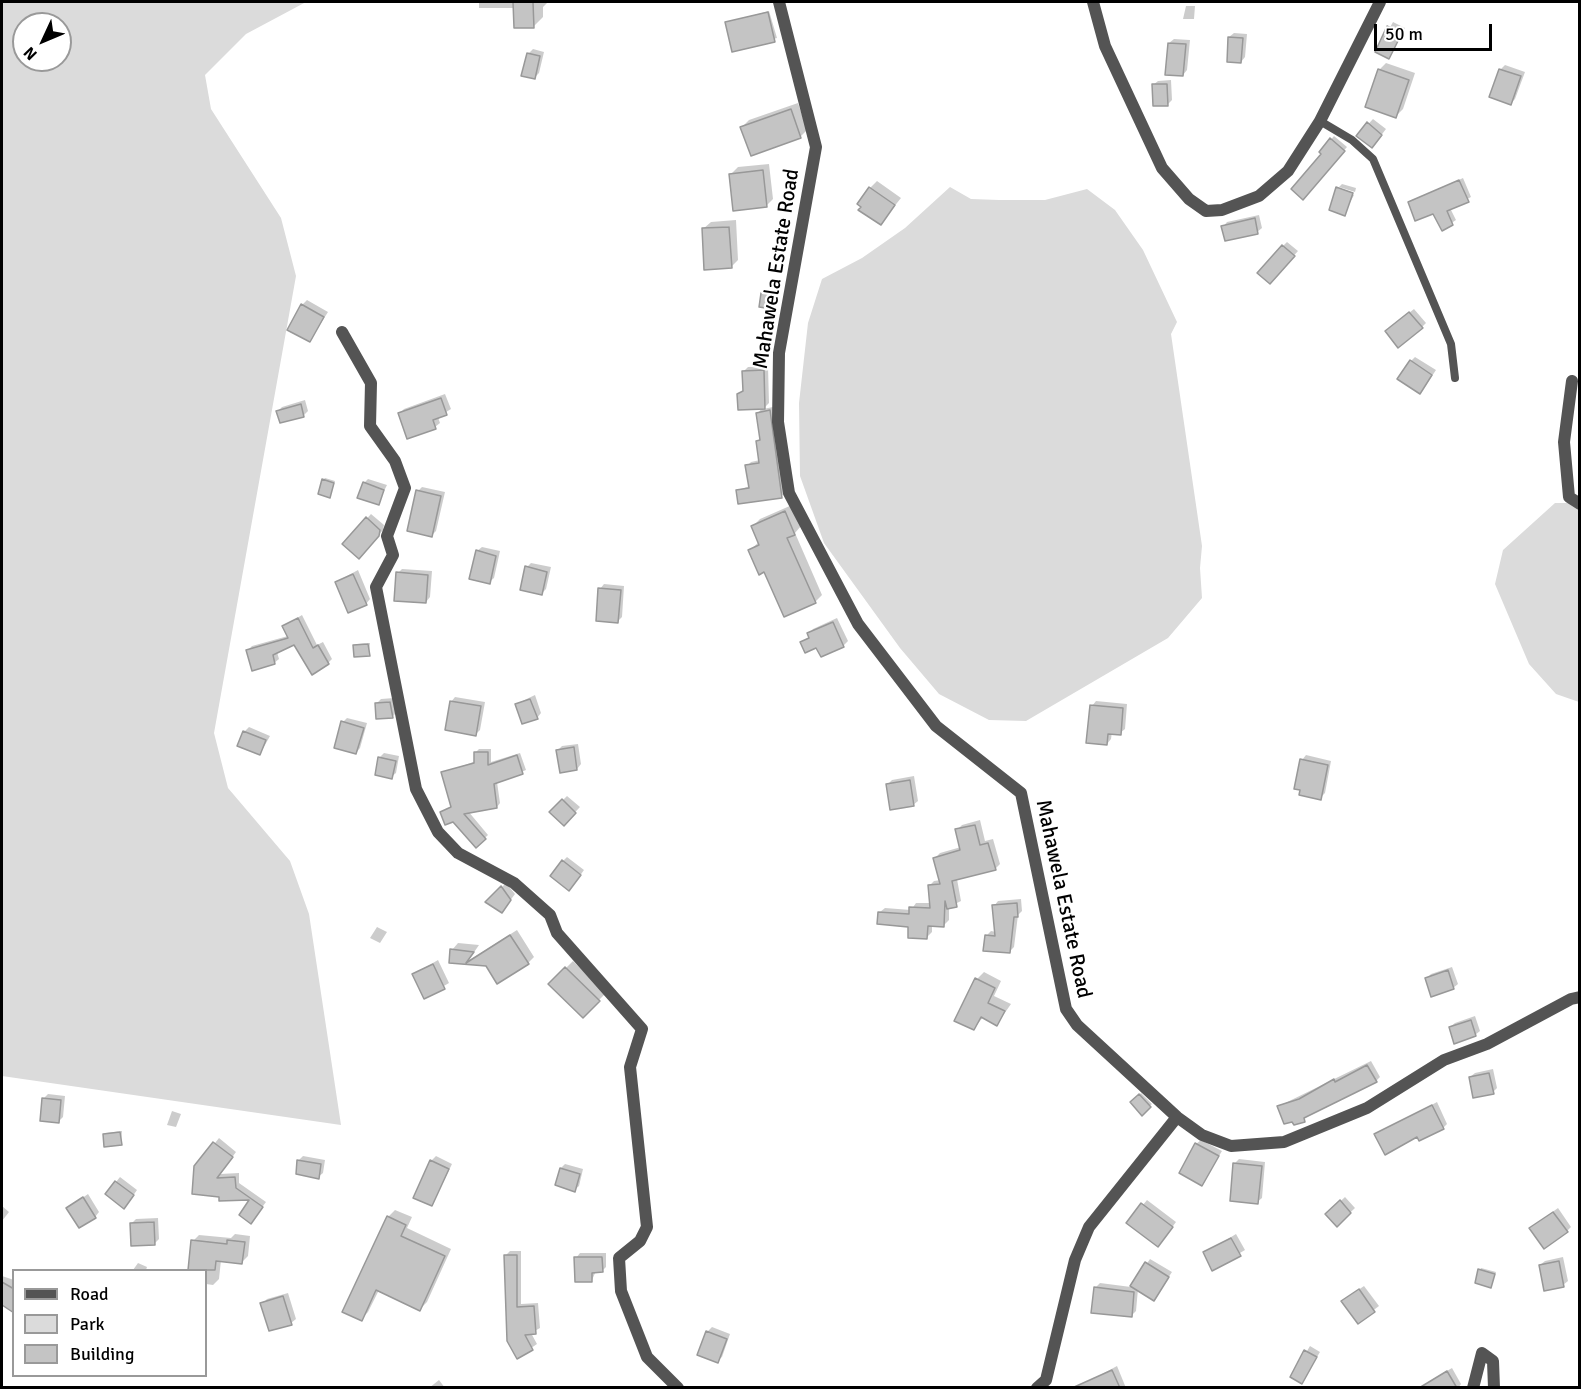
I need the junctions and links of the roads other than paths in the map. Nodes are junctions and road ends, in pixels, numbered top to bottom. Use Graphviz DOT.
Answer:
graph roads {
  1 [pos="779,2"];
  2 [pos="1093,2"];
  3 [pos="1380,2"];
  4 [pos="1320,121"];
  5 [pos="342,332"];
  6 [pos="1455,378"];
  7 [pos="1572,381"];
  8 [pos="1580,504"];
  9 [pos="1580,998"];
  10 [pos="1177,1117"];
  11 [pos="1040,1387"];
  12 [pos="678,1388"];
  13 [pos="1473,1388"];
  14 [pos="1494,1388"];
  1 -- 10 [label="street, Mahawela Estate Road"];
  2 -- 4 [label="street"];
  3 -- 4 [label="street"];
  4 -- 6 [label="lane"];
  5 -- 12 [label="street"];
  7 -- 8 [label="street"];
  9 -- 10 [label="street, Mahawela Estate Road"];
  10 -- 11 [label="street"];
  13 -- 14 [label="street"];
}
